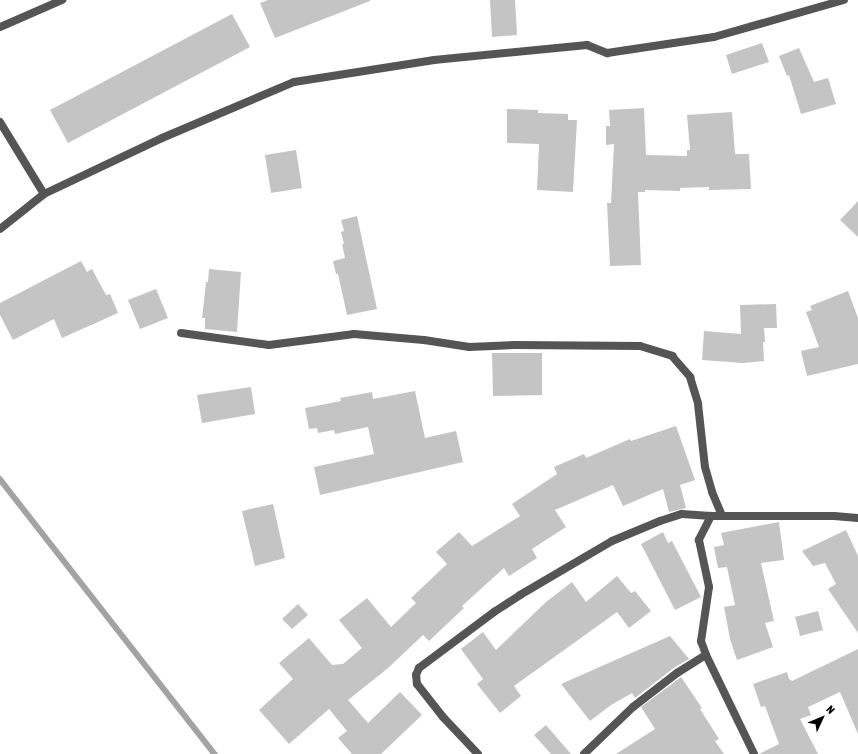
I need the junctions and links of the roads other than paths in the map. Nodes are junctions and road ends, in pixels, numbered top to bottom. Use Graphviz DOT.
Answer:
graph roads {
  1 [pos="62,0"];
  2 [pos="844,0"];
  3 [pos="0,27"];
  4 [pos="0,122"];
  5 [pos="44,194"];
  6 [pos="0,228"];
  7 [pos="181,333"];
  8 [pos="711,516"];
  9 [pos="722,516"];
  10 [pos="858,518"];
  11 [pos="706,654"];
  12 [pos="478,754"];
  13 [pos="584,754"];
  14 [pos="754,754"];
  1 -- 3 [label="street"];
  2 -- 5 [label="street"];
  4 -- 5 [label="street"];
  5 -- 6 [label="street"];
  7 -- 9 [label="street"];
  8 -- 9 [label="street"];
  8 -- 11 [label="street"];
  8 -- 12 [label="street"];
  9 -- 10 [label="street"];
  11 -- 13 [label="street"];
  11 -- 14 [label="street"];
}
